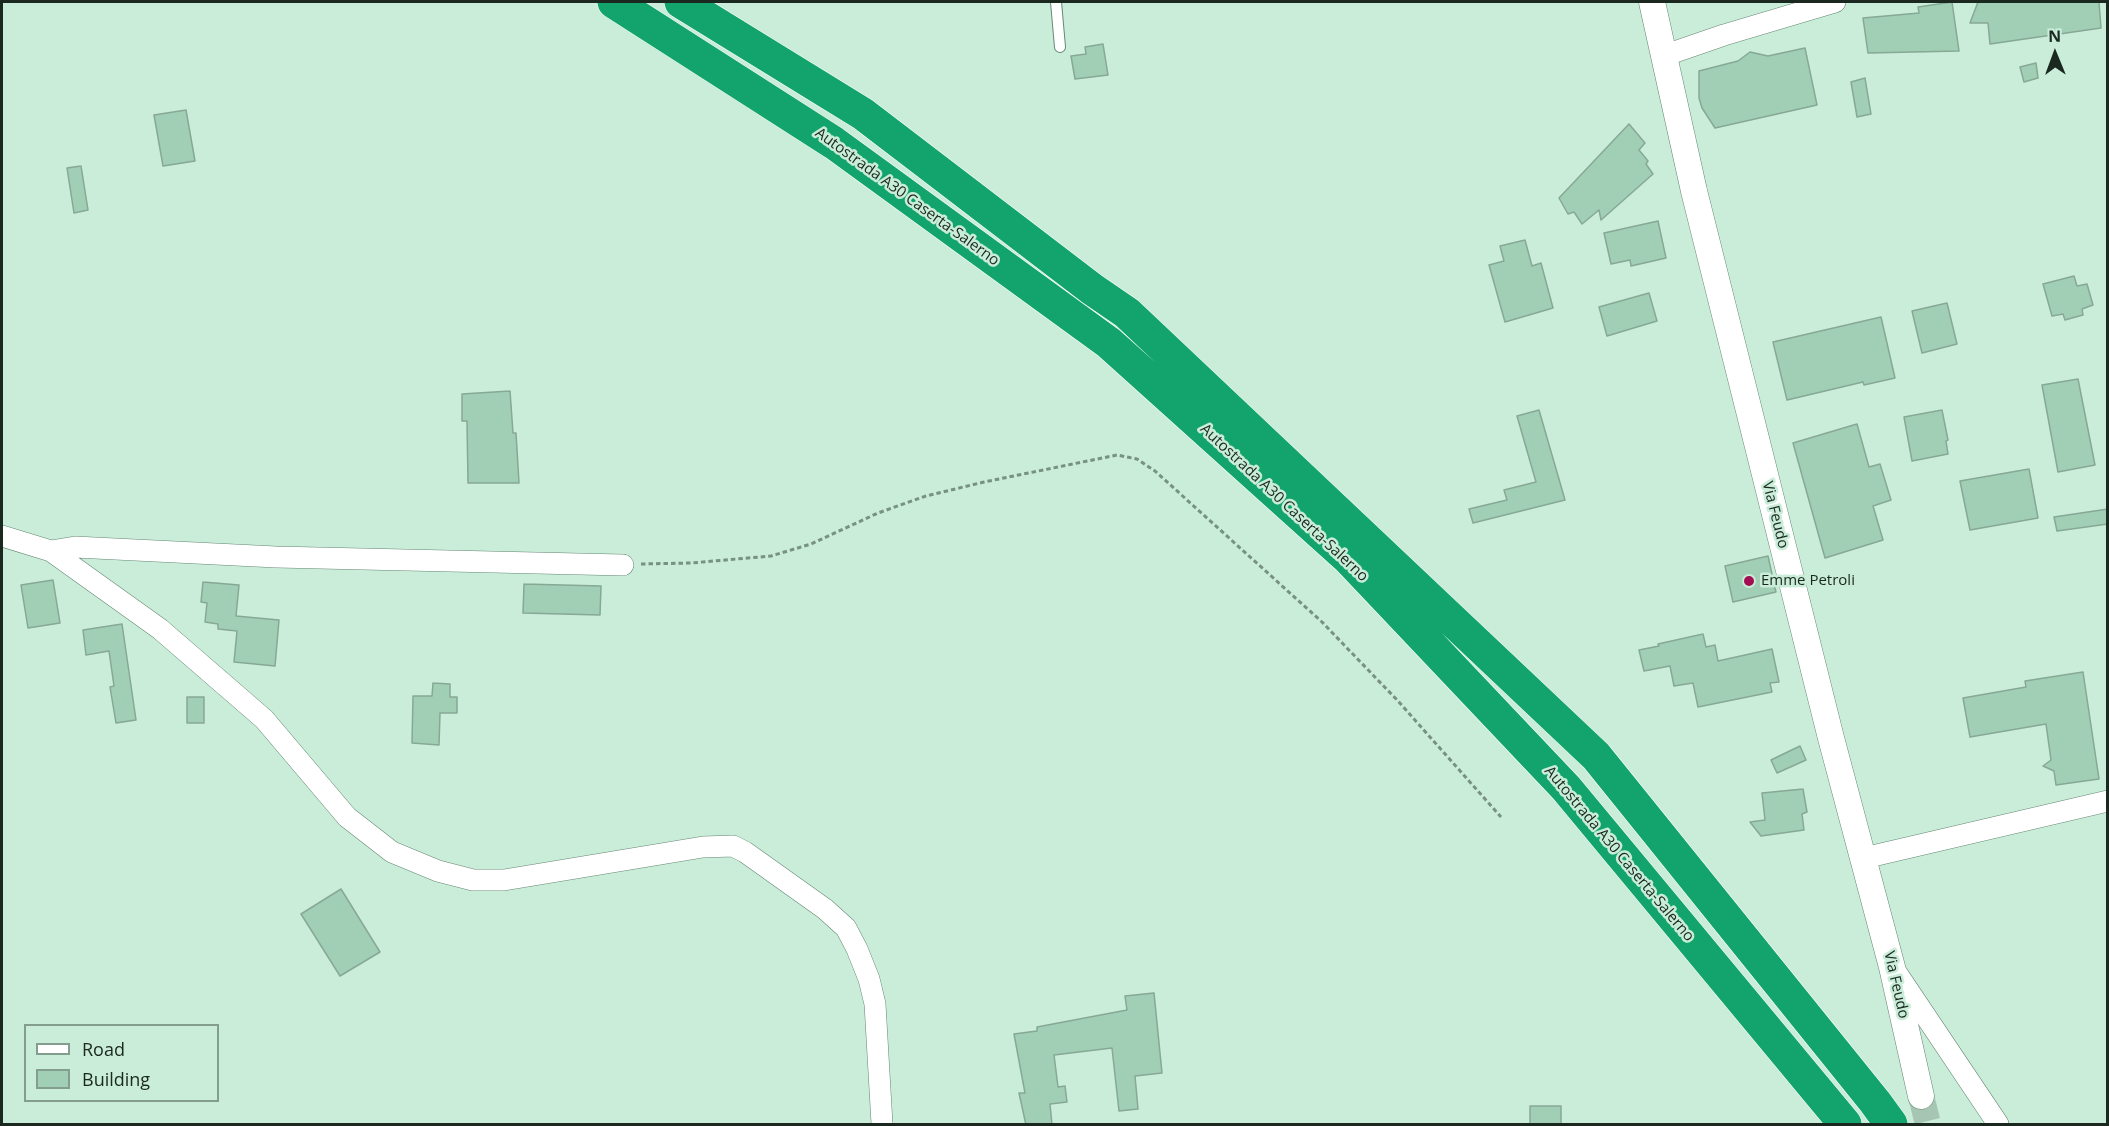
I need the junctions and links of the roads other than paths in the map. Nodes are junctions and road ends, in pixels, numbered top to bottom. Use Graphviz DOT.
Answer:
graph roads {
  1 [pos="614,2"];
  2 [pos="681,2"];
  3 [pos="1056,2"];
  4 [pos="1652,2"];
  5 [pos="1835,2"];
  6 [pos="1060,47"];
  7 [pos="1664,56"];
  8 [pos="2,536"];
  9 [pos="51,550"];
  10 [pos="624,565"];
  11 [pos="2108,801"];
  12 [pos="1864,858"];
  13 [pos="1892,967"];
  14 [pos="1921,1096"];
  15 [pos="882,1125"];
  16 [pos="1845,1125"];
  17 [pos="1890,1125"];
  18 [pos="1998,1125"];
  1 -- 16 [label="highway, Autostrada A30 Caserta-Salerno"];
  2 -- 17 [label="highway, Autostrada A30 Caserta-Salerno"];
  3 -- 6 [label="lane"];
  4 -- 7 [label="street, Via Feudo"];
  5 -- 7 [label="street"];
  7 -- 12 [label="street, Via Feudo"];
  8 -- 9 [label="street"];
  9 -- 10 [label="street"];
  9 -- 15 [label="street"];
  11 -- 12 [label="street"];
  12 -- 13 [label="street, Via Feudo"];
  13 -- 14 [label="street, Via Feudo"];
  13 -- 18 [label="street"];
}
